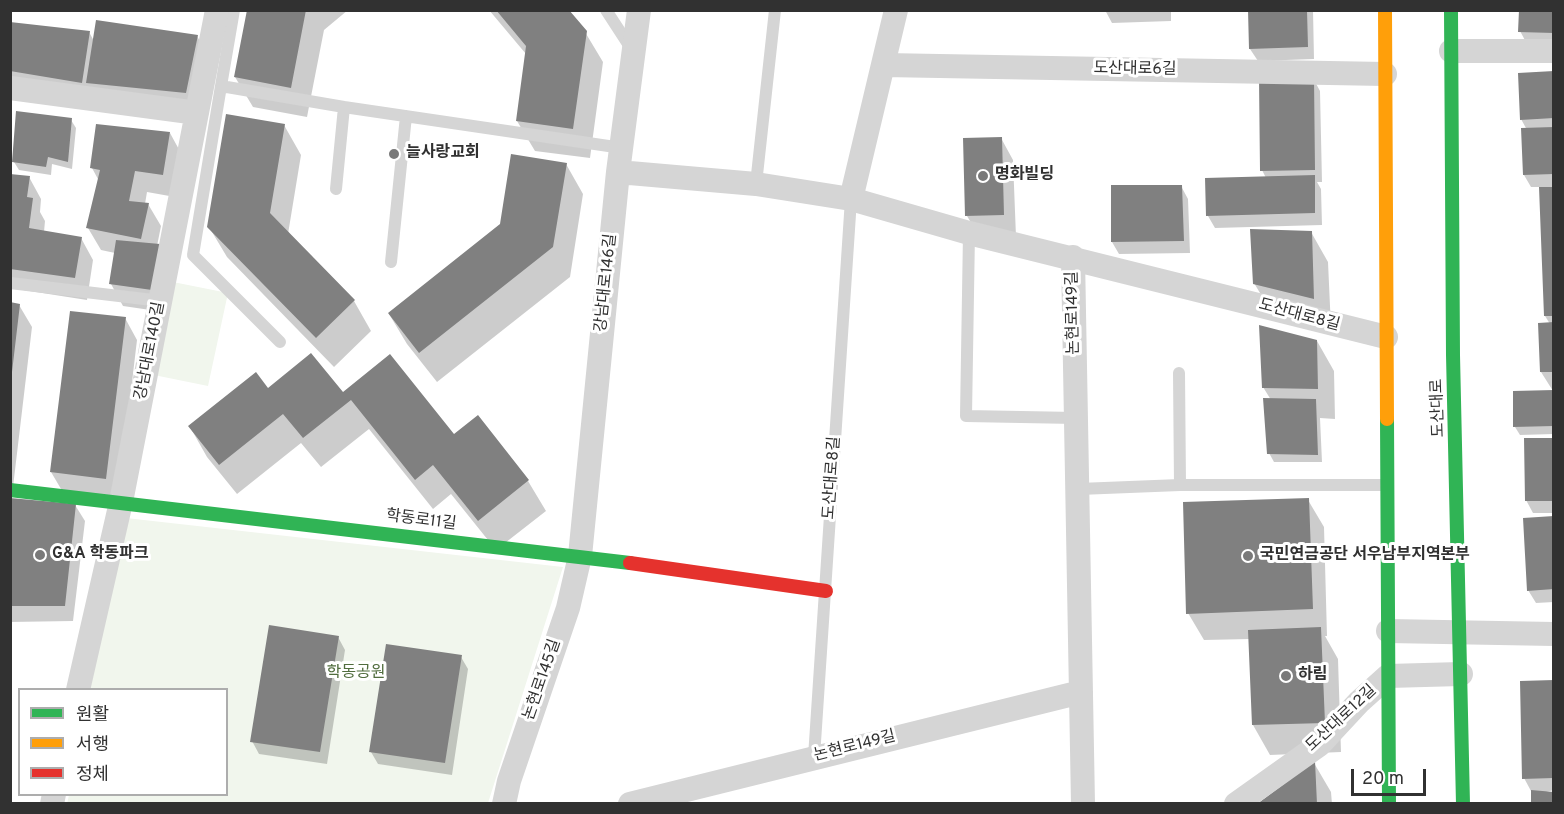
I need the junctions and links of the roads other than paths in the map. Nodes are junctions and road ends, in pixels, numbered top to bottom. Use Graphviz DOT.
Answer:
graph roads {
  1 [pos="217,10"];
  2 [pos="234,10"];
  3 [pos="606,10"];
  4 [pos="639,10"];
  5 [pos="775,10"];
  6 [pos="896,10"];
  7 [pos="1385,10"];
  8 [pos="1451,10"];
  9 [pos="1451,51"];
  10 [pos="1554,51"];
  11 [pos="635,53"];
  12 [pos="884,65"];
  13 [pos="1385,74"];
  14 [pos="221,86"];
  15 [pos="10,88"];
  16 [pos="344,107"];
  17 [pos="197,113"];
  18 [pos="406,116"];
  19 [pos="622,148"];
  20 [pos="618,172"];
  21 [pos="756,184"];
  22 [pos="336,189"];
  23 [pos="851,199"];
  24 [pos="969,232"];
  25 [pos="1073,257"];
  26 [pos="391,262"];
  27 [pos="10,283"];
  28 [pos="160,301"];
  29 [pos="1386,338"];
  30 [pos="280,342"];
  31 [pos="1179,372"];
  32 [pos="1076,418"];
  33 [pos="1180,485"];
  34 [pos="1387,485"];
  35 [pos="1078,489"];
  36 [pos="10,490"];
  37 [pos="121,502"];
  38 [pos="580,556"];
  39 [pos="826,591"];
  40 [pos="1388,631"];
  41 [pos="1460,632"];
  42 [pos="1554,634"];
  43 [pos="1461,674"];
  44 [pos="1388,676"];
  45 [pos="78,688"];
  46 [pos="1081,692"];
  47 [pos="814,757"];
  48 [pos="504,804"];
  49 [pos="630,804"];
  50 [pos="1083,804"];
  51 [pos="1236,804"];
  52 [pos="1389,804"];
  53 [pos="1463,804"];
  1 -- 17 [label="street, 강남대로140길"];
  2 -- 14 [label="lane"];
  3 -- 11 [label="lane"];
  4 -- 11 [label="street, 강남대로146길"];
  5 -- 21 [label="lane"];
  6 -- 12 [label="street, 도산대로8길"];
  7 -- 13 [label="main road"];
  8 -- 9 [label="main road, 도산대로"];
  9 -- 10 [label="street"];
  9 -- 41 [label="main road, 도산대로"];
  11 -- 19 [label="street, 강남대로146길"];
  12 -- 13 [label="street, 도산대로6길"];
  12 -- 23 [label="street, 도산대로8길"];
  13 -- 29 [label="main road"];
  14 -- 16 [label="lane"];
  14 -- 30 [label="lane"];
  15 -- 17 [label="street"];
  16 -- 18 [label="lane"];
  16 -- 22 [label="lane"];
  17 -- 28 [label="street, 강남대로140길"];
  18 -- 19 [label="lane"];
  18 -- 26 [label="lane"];
  19 -- 20 [label="street, 강남대로146길"];
  20 -- 21 [label="street, 도산대로8길"];
  20 -- 38 [label="street, 강남대로146길"];
  21 -- 23 [label="street, 도산대로8길"];
  23 -- 24 [label="street, 도산대로8길"];
  23 -- 39 [label="lane, 도산대로8길"];
  24 -- 25 [label="street, 도산대로8길"];
  24 -- 32 [label="lane"];
  25 -- 29 [label="street, 도산대로8길"];
  25 -- 32 [label="street, 논현로149길"];
  27 -- 28 [label="lane"];
  28 -- 37 [label="street, 강남대로140길"];
  29 -- 34 [label="main road"];
  31 -- 33 [label="lane"];
  32 -- 35 [label="street, 논현로149길"];
  33 -- 34 [label="lane"];
  33 -- 35 [label="lane"];
  34 -- 40 [label="main road"];
  35 -- 46 [label="street, 논현로149길"];
  36 -- 37 [label="main road, 학동로11길"];
  37 -- 38 [label="main road, 학동로11길"];
  37 -- 45 [label="street, 강남대로140길"];
  38 -- 39 [label="main road, 학동로11길"];
  38 -- 48 [label="street, 논현로145길"];
  39 -- 47 [label="lane, 도산대로8길"];
  40 -- 41 [label="street"];
  40 -- 44 [label="main road"];
  41 -- 42 [label="street"];
  41 -- 43 [label="main road, 도산대로"];
  43 -- 44 [label="street, 도산대로12길"];
  43 -- 53 [label="main road, 도산대로"];
  44 -- 51 [label="street, 도산대로12길"];
  44 -- 52 [label="main road"];
  46 -- 47 [label="street, 논현로149길"];
  46 -- 50 [label="street, 논현로149길"];
  47 -- 49 [label="street, 논현로149길"];
}
